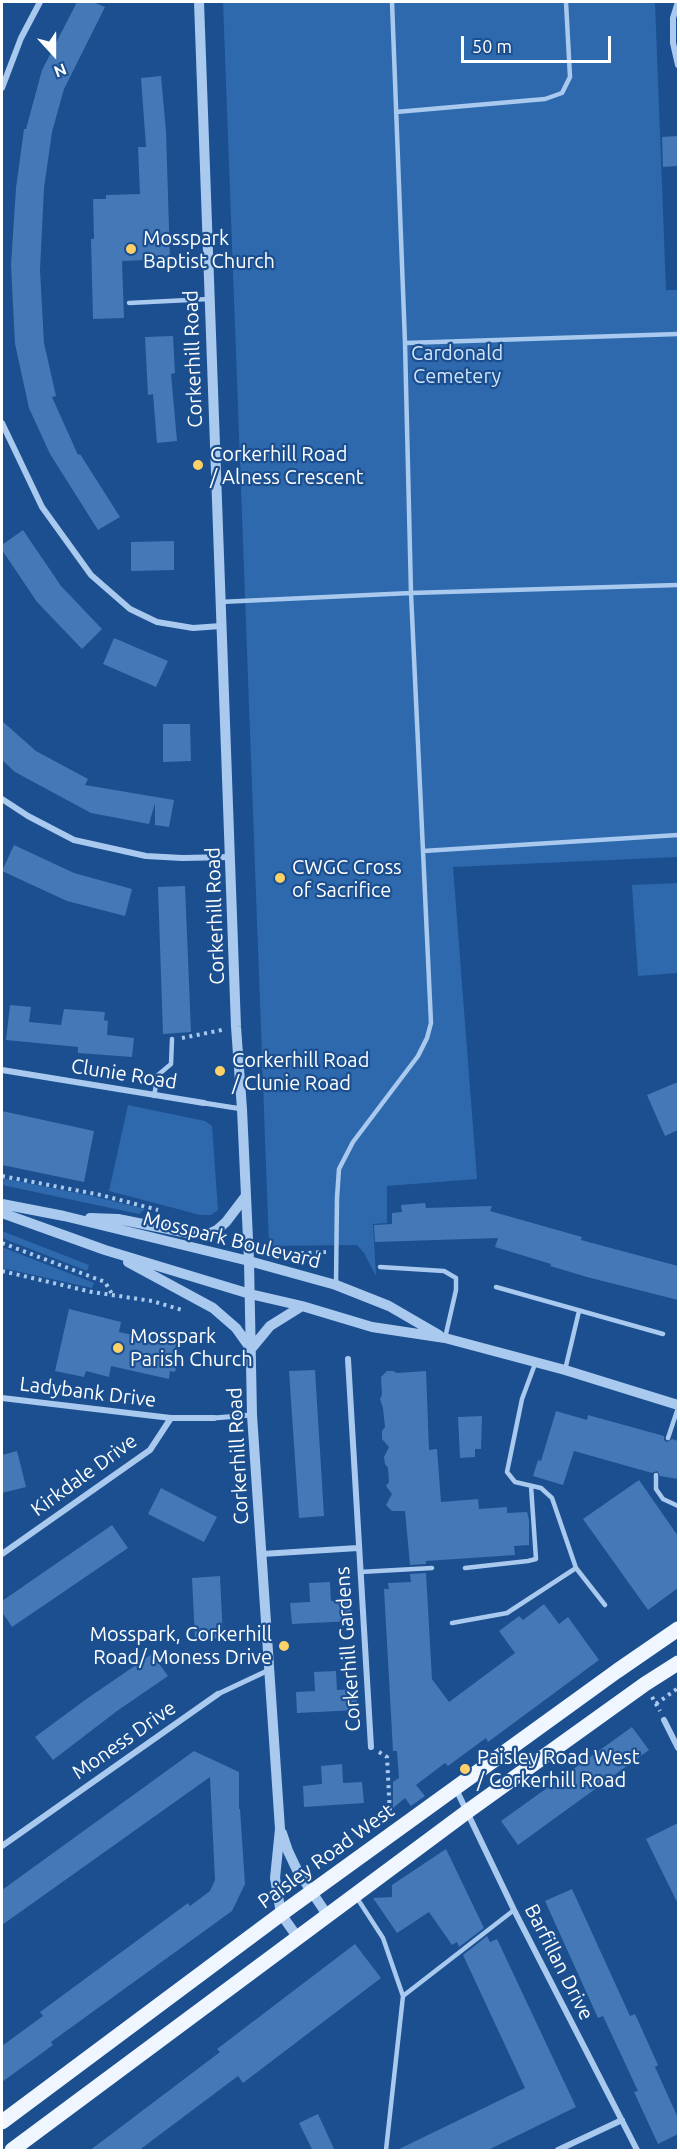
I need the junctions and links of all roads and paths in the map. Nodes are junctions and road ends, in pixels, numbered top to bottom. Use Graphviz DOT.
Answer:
graph roads {
  1 [pos="40,2"];
  2 [pos="199,2"];
  3 [pos="392,2"];
  4 [pos="566,2"];
  5 [pos="678,2"];
  6 [pos="678,65"];
  7 [pos="2,88"];
  8 [pos="396,112"];
  9 [pos="209,299"];
  10 [pos="129,303"];
  11 [pos="678,334"];
  12 [pos="405,343"];
  13 [pos="2,423"];
  14 [pos="5,440"];
  15 [pos="678,585"];
  16 [pos="411,593"];
  17 [pos="220,602"];
  18 [pos="221,626"];
  19 [pos="2,799"];
  20 [pos="678,835"];
  21 [pos="423,851"];
  22 [pos="231,857"];
  23 [pos="236,1027"];
  24 [pos="172,1039"];
  25 [pos="2,1070"];
  26 [pos="154,1096"];
  27 [pos="204,1103"];
  28 [pos="242,1108"];
  29 [pos="2,1176"];
  30 [pos="245,1197"];
  31 [pos="2,1204"];
  32 [pos="168,1212"];
  33 [pos="2,1213"];
  34 [pos="64,1216"];
  35 [pos="2,1243"];
  36 [pos="105,1250"];
  37 [pos="279,1252"];
  38 [pos="336,1252"];
  39 [pos="249,1261"];
  40 [pos="380,1267"];
  41 [pos="2,1271"];
  42 [pos="336,1285"];
  43 [pos="496,1287"];
  44 [pos="112,1294"];
  45 [pos="250,1294"];
  46 [pos="303,1306"];
  47 [pos="185,1311"];
  48 [pos="579,1311"];
  49 [pos="663,1334"];
  50 [pos="445,1338"];
  51 [pos="251,1349"];
  52 [pos="348,1359"];
  53 [pos="536,1364"];
  54 [pos="565,1370"];
  55 [pos="2,1398"];
  56 [pos="678,1406"];
  57 [pos="252,1415"];
  58 [pos="171,1418"];
  59 [pos="214,1418"];
  60 [pos="668,1438"];
  61 [pos="656,1475"];
  62 [pos="531,1486"];
  63 [pos="678,1506"];
  64 [pos="358,1548"];
  65 [pos="2,1554"];
  66 [pos="262,1554"];
  67 [pos="432,1568"];
  68 [pos="465,1568"];
  69 [pos="576,1568"];
  70 [pos="360,1572"];
  71 [pos="605,1605"];
  72 [pos="452,1623"];
  73 [pos="678,1629"];
  74 [pos="630,1662"];
  75 [pos="678,1664"];
  76 [pos="270,1669"];
  77 [pos="645,1684"];
  78 [pos="678,1688"];
  79 [pos="218,1694"];
  80 [pos="656,1704"];
  81 [pos="664,1720"];
  82 [pos="371,1747"];
  83 [pos="678,1748"];
  84 [pos="455,1788"];
  85 [pos="468,1811"];
  86 [pos="280,1829"];
  87 [pos="391,1834"];
  88 [pos="2,1846"];
  89 [pos="312,1892"];
  90 [pos="356,1896"];
  91 [pos="514,1910"];
  92 [pos="281,1914"];
  93 [pos="328,1916"];
  94 [pos="298,1938"];
  95 [pos="403,1996"];
  96 [pos="622,2120"];
  97 [pos="2,2122"];
  98 [pos="12,2151"];
  99 [pos="386,2151"];
  100 [pos="558,2151"];
  101 [pos="637,2151"];
  1 -- 7 [label="street"];
  2 -- 9 [label="street, Corkerhill Road"];
  3 -- 8 [label="lane"];
  4 -- 8 [label="lane"];
  5 -- 6 [label="street"];
  8 -- 12 [label="lane"];
  9 -- 10 [label="lane"];
  9 -- 17 [label="street, Corkerhill Road"];
  11 -- 12 [label="lane"];
  12 -- 16 [label="lane"];
  13 -- 14 [label="street"];
  14 -- 18 [label="street"];
  15 -- 16 [label="lane"];
  16 -- 17 [label="lane"];
  16 -- 21 [label="lane"];
  17 -- 18 [label="street, Corkerhill Road"];
  18 -- 22 [label="street, Corkerhill Road"];
  19 -- 22 [label="street"];
  20 -- 21 [label="lane"];
  21 -- 38 [label="lane"];
  22 -- 23 [label="street, Corkerhill Road"];
  23 -- 24 [label="path"];
  23 -- 28 [label="street, Corkerhill Road"];
  24 -- 26 [label="lane"];
  25 -- 26 [label="street, Clunie Road"];
  26 -- 27 [label="street, Clunie Road"];
  27 -- 28 [label="street, Clunie Road"];
  28 -- 30 [label="street, Corkerhill Road"];
  29 -- 32 [label="path"];
  30 -- 34 [label="street"];
  30 -- 39 [label="street, Corkerhill Road"];
  31 -- 34 [label="street, Mosspark Boulevard"];
  33 -- 36 [label="street, Mosspark Boulevard"];
  34 -- 39 [label="street, Mosspark Boulevard"];
  35 -- 44 [label="path"];
  36 -- 45 [label="street, Mosspark Boulevard"];
  36 -- 51 [label="street"];
  37 -- 38 [label="path"];
  38 -- 42 [label="lane"];
  39 -- 42 [label="street, Mosspark Boulevard"];
  39 -- 45 [label="street, Corkerhill Road"];
  40 -- 50 [label="lane"];
  41 -- 44 [label="path"];
  42 -- 50 [label="street, Mosspark Boulevard"];
  43 -- 48 [label="lane"];
  44 -- 47 [label="path"];
  45 -- 46 [label="street, Mosspark Boulevard"];
  45 -- 51 [label="street, Corkerhill Road"];
  46 -- 50 [label="street, Mosspark Boulevard"];
  46 -- 51 [label="street"];
  48 -- 49 [label="lane"];
  48 -- 54 [label="lane"];
  50 -- 53 [label="street, Mosspark Boulevard"];
  51 -- 57 [label="street, Corkerhill Road"];
  52 -- 64 [label="street, Corkerhill Gardens"];
  53 -- 54 [label="street, Mosspark Boulevard"];
  53 -- 62 [label="lane"];
  54 -- 56 [label="street, Mosspark Boulevard"];
  55 -- 58 [label="street, Ladybank Drive"];
  56 -- 60 [label="lane"];
  57 -- 59 [label="street"];
  57 -- 66 [label="street, Corkerhill Road"];
  58 -- 59 [label="street"];
  58 -- 65 [label="street, Kirkdale Drive"];
  61 -- 63 [label="lane"];
  62 -- 68 [label="lane"];
  62 -- 69 [label="lane"];
  64 -- 66 [label="street, Corkerhill Gardens"];
  64 -- 70 [label="street, Corkerhill Gardens"];
  66 -- 76 [label="street, Corkerhill Road"];
  67 -- 70 [label="lane"];
  69 -- 71 [label="lane"];
  69 -- 72 [label="lane"];
  70 -- 82 [label="street, Corkerhill Gardens"];
  73 -- 74 [label="main road, Paisley Road West"];
  74 -- 77 [label="main road"];
  74 -- 84 [label="main road, Paisley Road West"];
  75 -- 77 [label="main road"];
  76 -- 79 [label="street, Moness Drive"];
  76 -- 86 [label="street, Corkerhill Road"];
  77 -- 80 [label="path"];
  77 -- 85 [label="main road"];
  78 -- 80 [label="path"];
  79 -- 88 [label="street, Moness Drive"];
  80 -- 81 [label="path"];
  81 -- 83 [label="street"];
  82 -- 87 [label="path"];
  84 -- 85 [label="street, Barfillan Drive"];
  84 -- 87 [label="main road, Paisley Road West"];
  85 -- 90 [label="main road"];
  85 -- 91 [label="street, Barfillan Drive"];
  86 -- 89 [label="street, Corkerhill Road"];
  86 -- 92 [label="street, Corkerhill Road"];
  87 -- 89 [label="main road, Paisley Road West"];
  89 -- 92 [label="main road, Paisley Road West"];
  89 -- 93 [label="street, Corkerhill Road"];
  90 -- 93 [label="main road"];
  90 -- 95 [label="lane"];
  91 -- 95 [label="lane"];
  91 -- 96 [label="street, Barfillan Drive"];
  92 -- 94 [label="street, Corkerhill Road"];
  92 -- 97 [label="main road, Paisley Road West"];
  93 -- 94 [label="main road"];
  94 -- 98 [label="main road"];
  95 -- 99 [label="lane"];
  96 -- 100 [label="street"];
  96 -- 101 [label="street, Barfillan Drive"];
}
